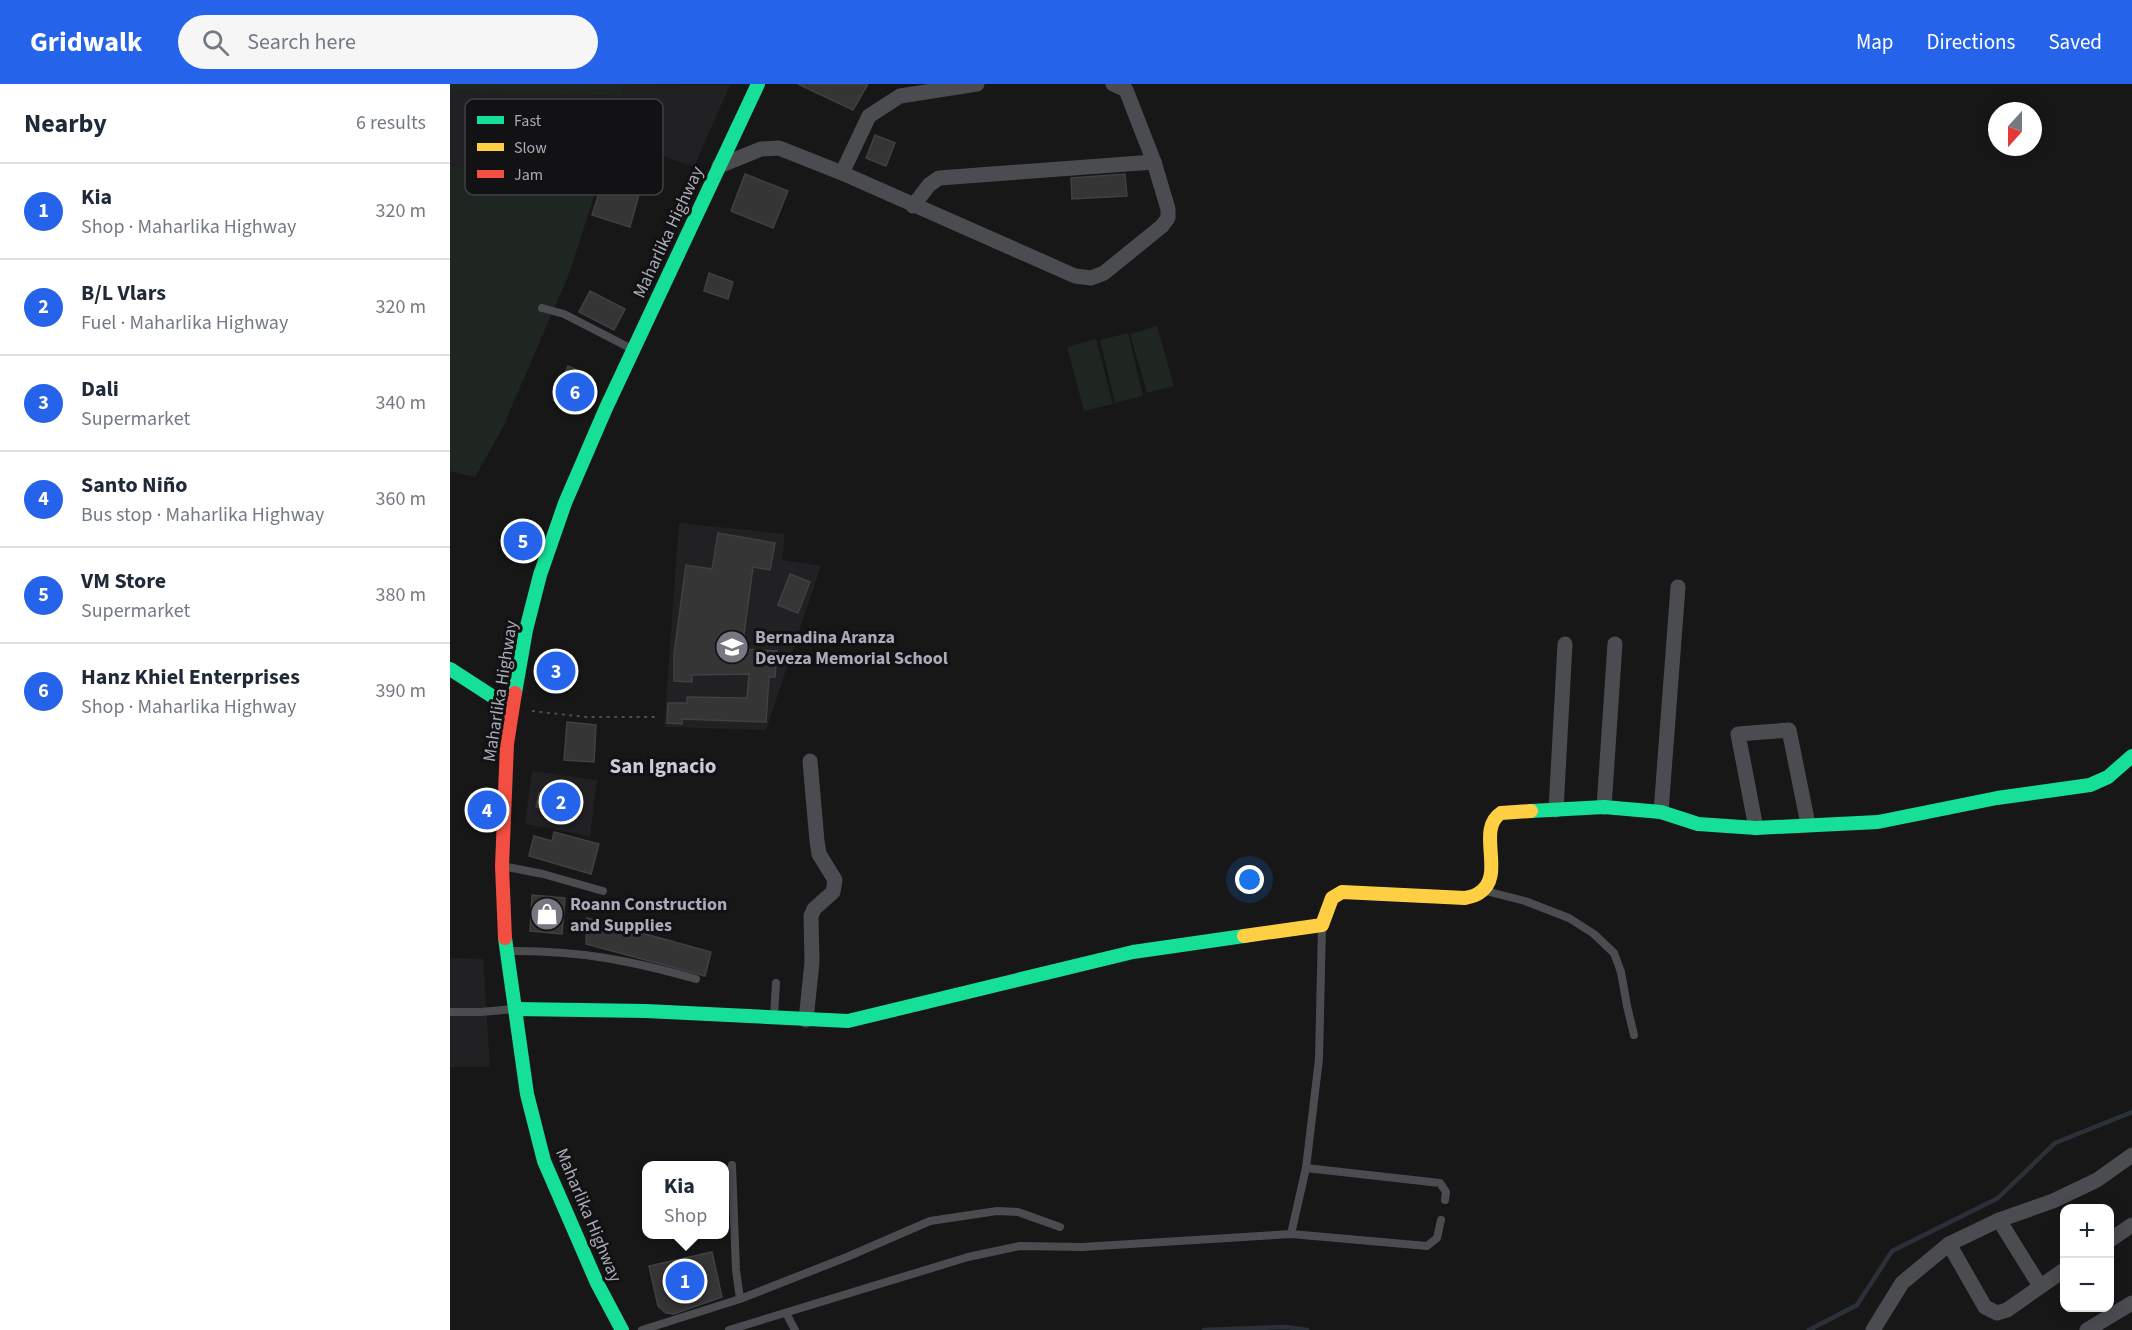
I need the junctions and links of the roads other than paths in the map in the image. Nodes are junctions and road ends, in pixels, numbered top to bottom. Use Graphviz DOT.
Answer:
graph roads {
  1 [pos="758,84"];
  2 [pos="977,84"];
  3 [pos="1113,84"];
  4 [pos="1154,162"];
  5 [pos="719,166"];
  6 [pos="842,174"];
  7 [pos="913,206"];
  8 [pos="542,308"];
  9 [pos="633,350"];
  10 [pos="1678,587"];
  11 [pos="1565,644"];
  12 [pos="1615,644"];
  13 [pos="450,669"];
  14 [pos="512,709"];
  15 [pos="2132,756"];
  16 [pos="810,761"];
  17 [pos="1604,807"];
  18 [pos="1556,810"];
  19 [pos="1661,812"];
  20 [pos="1808,824"];
  21 [pos="1756,828"];
  22 [pos="502,866"];
  23 [pos="603,891"];
  24 [pos="1485,891"];
  25 [pos="1322,925"];
  26 [pos="506,951"];
  27 [pos="696,979"];
  28 [pos="776,983"];
  29 [pos="516,1009"];
  30 [pos="450,1012"];
  31 [pos="774,1018"];
  32 [pos="806,1020"];
  33 [pos="1634,1035"];
  34 [pos="2132,1155"];
  35 [pos="732,1165"];
  36 [pos="1306,1168"];
  37 [pos="1445,1200"];
  38 [pos="1442,1220"];
  39 [pos="1999,1220"];
  40 [pos="2132,1225"];
  41 [pos="1060,1227"];
  42 [pos="1292,1234"];
  43 [pos="2114,1237"];
  44 [pos="1949,1245"];
  45 [pos="2060,1273"];
  46 [pos="2040,1286"];
  47 [pos="740,1299"];
  48 [pos="2132,1303"];
  49 [pos="786,1313"];
  50 [pos="622,1330"];
  51 [pos="642,1330"];
  52 [pos="729,1330"];
  53 [pos="795,1330"];
  54 [pos="1873,1330"];
  55 [pos="2087,1330"];
  1 -- 5 [label="street, Maharlika Highway"];
  2 -- 6 [label="street"];
  3 -- 4 [label="street"];
  4 -- 7 [label="street"];
  4 -- 7 [label="street"];
  5 -- 6 [label="street"];
  5 -- 9 [label="street, Maharlika Highway"];
  6 -- 7 [label="street"];
  8 -- 9 [label="lane"];
  9 -- 14 [label="street, Maharlika Highway"];
  10 -- 19 [label="street"];
  11 -- 18 [label="street"];
  12 -- 17 [label="street"];
  13 -- 14 [label="street"];
  14 -- 22 [label="street, Maharlika Highway"];
  15 -- 20 [label="street"];
  16 -- 32 [label="street"];
  17 -- 18 [label="street"];
  17 -- 19 [label="street"];
  18 -- 24 [label="street"];
  19 -- 21 [label="street"];
  20 -- 21 [label="street"];
  20 -- 21 [label="street"];
  22 -- 23 [label="lane"];
  22 -- 26 [label="street, Maharlika Highway"];
  24 -- 25 [label="street"];
  24 -- 33 [label="lane"];
  25 -- 32 [label="street"];
  25 -- 36 [label="lane"];
  26 -- 27 [label="lane"];
  26 -- 29 [label="street, Maharlika Highway"];
  28 -- 31 [label="lane"];
  29 -- 30 [label="lane"];
  29 -- 31 [label="street"];
  29 -- 50 [label="street, Maharlika Highway"];
  31 -- 32 [label="street"];
  34 -- 39 [label="street"];
  35 -- 47 [label="lane"];
  36 -- 37 [label="lane"];
  36 -- 42 [label="lane"];
  38 -- 42 [label="lane"];
  39 -- 44 [label="street"];
  39 -- 46 [label="street"];
  40 -- 43 [label="street"];
  41 -- 47 [label="lane"];
  42 -- 49 [label="lane"];
  44 -- 46 [label="street"];
  44 -- 54 [label="street"];
  45 -- 46 [label="street"];
  47 -- 51 [label="lane"];
  48 -- 55 [label="street"];
  49 -- 52 [label="lane"];
  49 -- 53 [label="lane"];
}
